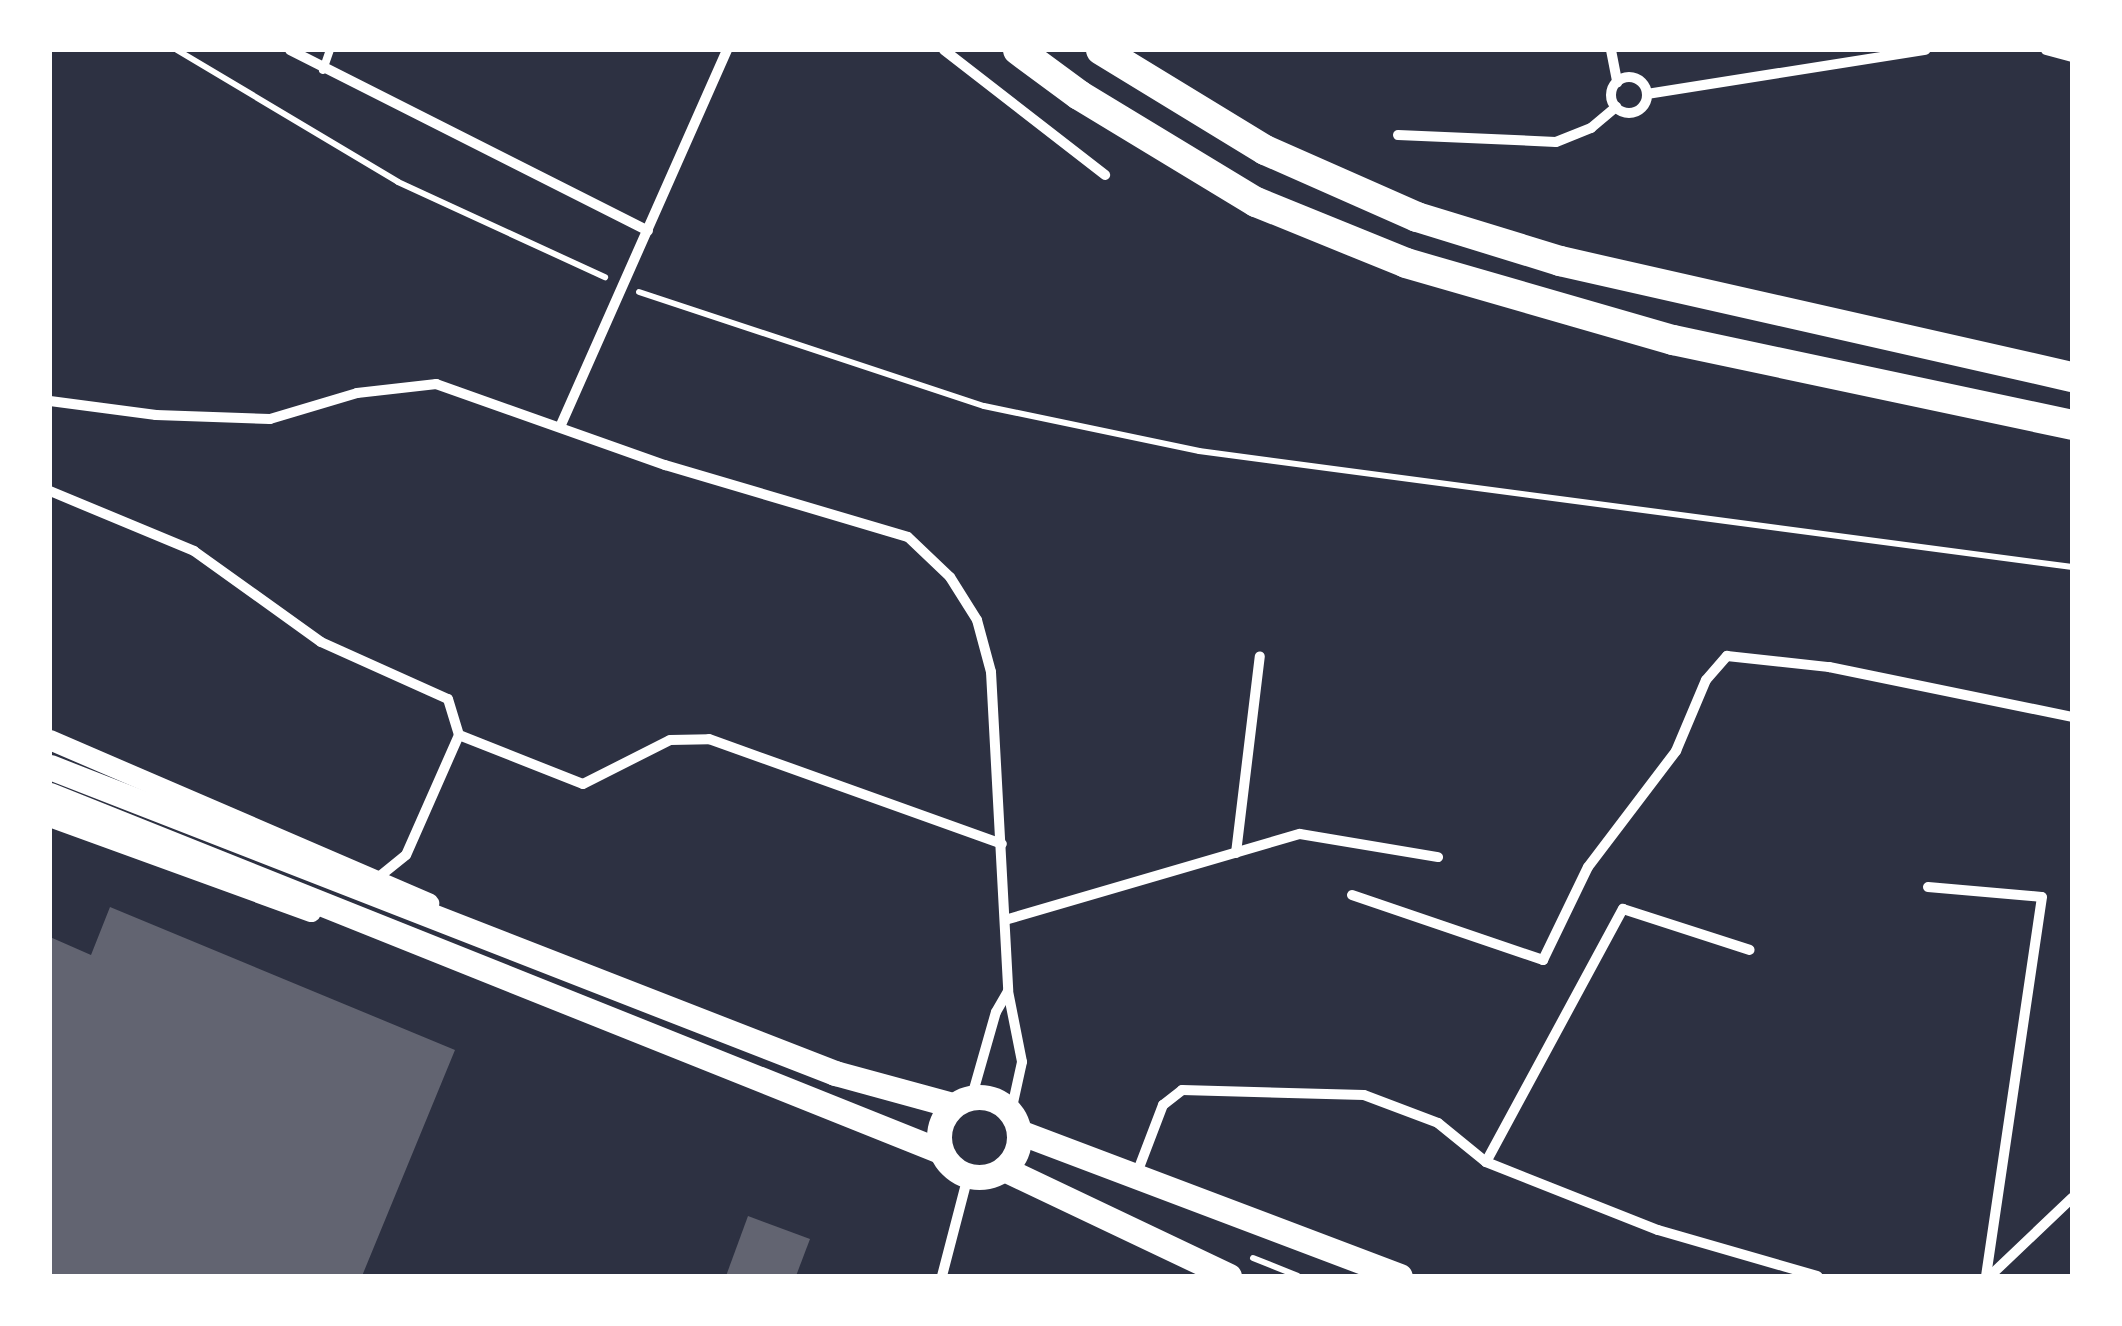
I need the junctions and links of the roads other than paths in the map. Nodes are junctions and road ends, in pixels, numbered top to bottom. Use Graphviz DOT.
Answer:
graph roads {
  1 [pos="290,50"];
  2 [pos="330,50"];
  3 [pos="727,50"];
  4 [pos="944,50"];
  5 [pos="1018,50"];
  6 [pos="1101,50"];
  7 [pos="1612,50"];
  8 [pos="1926,50"];
  9 [pos="2046,50"];
  10 [pos="2072,57"];
  11 [pos="323,71"];
  12 [pos="1617,82"];
  13 [pos="1646,94"];
  14 [pos="1616,108"];
  15 [pos="1398,135"];
  16 [pos="1105,176"];
  17 [pos="648,231"];
  18 [pos="2072,377"];
  19 [pos="50,401"];
  20 [pos="2072,425"];
  21 [pos="560,428"];
  22 [pos="50,491"];
  23 [pos="1260,656"];
  24 [pos="2072,717"];
  25 [pos="459,735"];
  26 [pos="50,740"];
  27 [pos="50,766"];
  28 [pos="50,796"];
  29 [pos="50,817"];
  30 [pos="1002,844"];
  31 [pos="1236,853"];
  32 [pos="1438,857"];
  33 [pos="376,879"];
  34 [pos="1928,886"];
  35 [pos="1352,895"];
  36 [pos="1005,920"];
  37 [pos="1750,950"];
  38 [pos="535,952"];
  39 [pos="521,985"];
  40 [pos="1008,991"];
  41 [pos="962,1101"];
  42 [pos="1015,1122"];
  43 [pos="940,1150"];
  44 [pos="1486,1162"];
  45 [pos="1004,1168"];
  46 [pos="1137,1174"];
  47 [pos="968,1176"];
  48 [pos="2072,1198"];
  49 [pos="942,1276"];
  50 [pos="1229,1276"];
  51 [pos="1400,1276"];
  52 [pos="1817,1276"];
  53 [pos="1988,1276"];
  1 -- 11 [label="street"];
  2 -- 11 [label="lane"];
  3 -- 17 [label="street"];
  4 -- 16 [label="street"];
  5 -- 20 [label="highway"];
  6 -- 18 [label="highway"];
  7 -- 12 [label="street"];
  8 -- 13 [label="street"];
  9 -- 10 [label="street"];
  11 -- 17 [label="street"];
  12 -- 13 [label="street"];
  12 -- 14 [label="street"];
  13 -- 14 [label="street"];
  14 -- 15 [label="street"];
  17 -- 21 [label="street"];
  19 -- 21 [label="street"];
  21 -- 30 [label="street"];
  22 -- 25 [label="street"];
  23 -- 31 [label="street"];
  24 -- 35 [label="street"];
  25 -- 30 [label="street"];
  25 -- 33 [label="street"];
  26 -- 33 [label="main road"];
  27 -- 38 [label="main road"];
  28 -- 39 [label="main road"];
  29 -- 39 [label="main road"];
  30 -- 36 [label="street"];
  31 -- 32 [label="street"];
  31 -- 36 [label="street"];
  33 -- 38 [label="main road"];
  34 -- 53 [label="street"];
  36 -- 40 [label="street"];
  37 -- 44 [label="street"];
  38 -- 41 [label="main road"];
  39 -- 43 [label="main road"];
  40 -- 41 [label="street"];
  40 -- 42 [label="street"];
  41 -- 42 [label="main road"];
  41 -- 43 [label="main road"];
  42 -- 45 [label="main road"];
  42 -- 46 [label="main road"];
  43 -- 47 [label="main road"];
  44 -- 46 [label="street"];
  44 -- 52 [label="street"];
  45 -- 47 [label="main road"];
  45 -- 50 [label="main road"];
  46 -- 51 [label="main road"];
  47 -- 49 [label="street"];
  48 -- 53 [label="street"];
}
